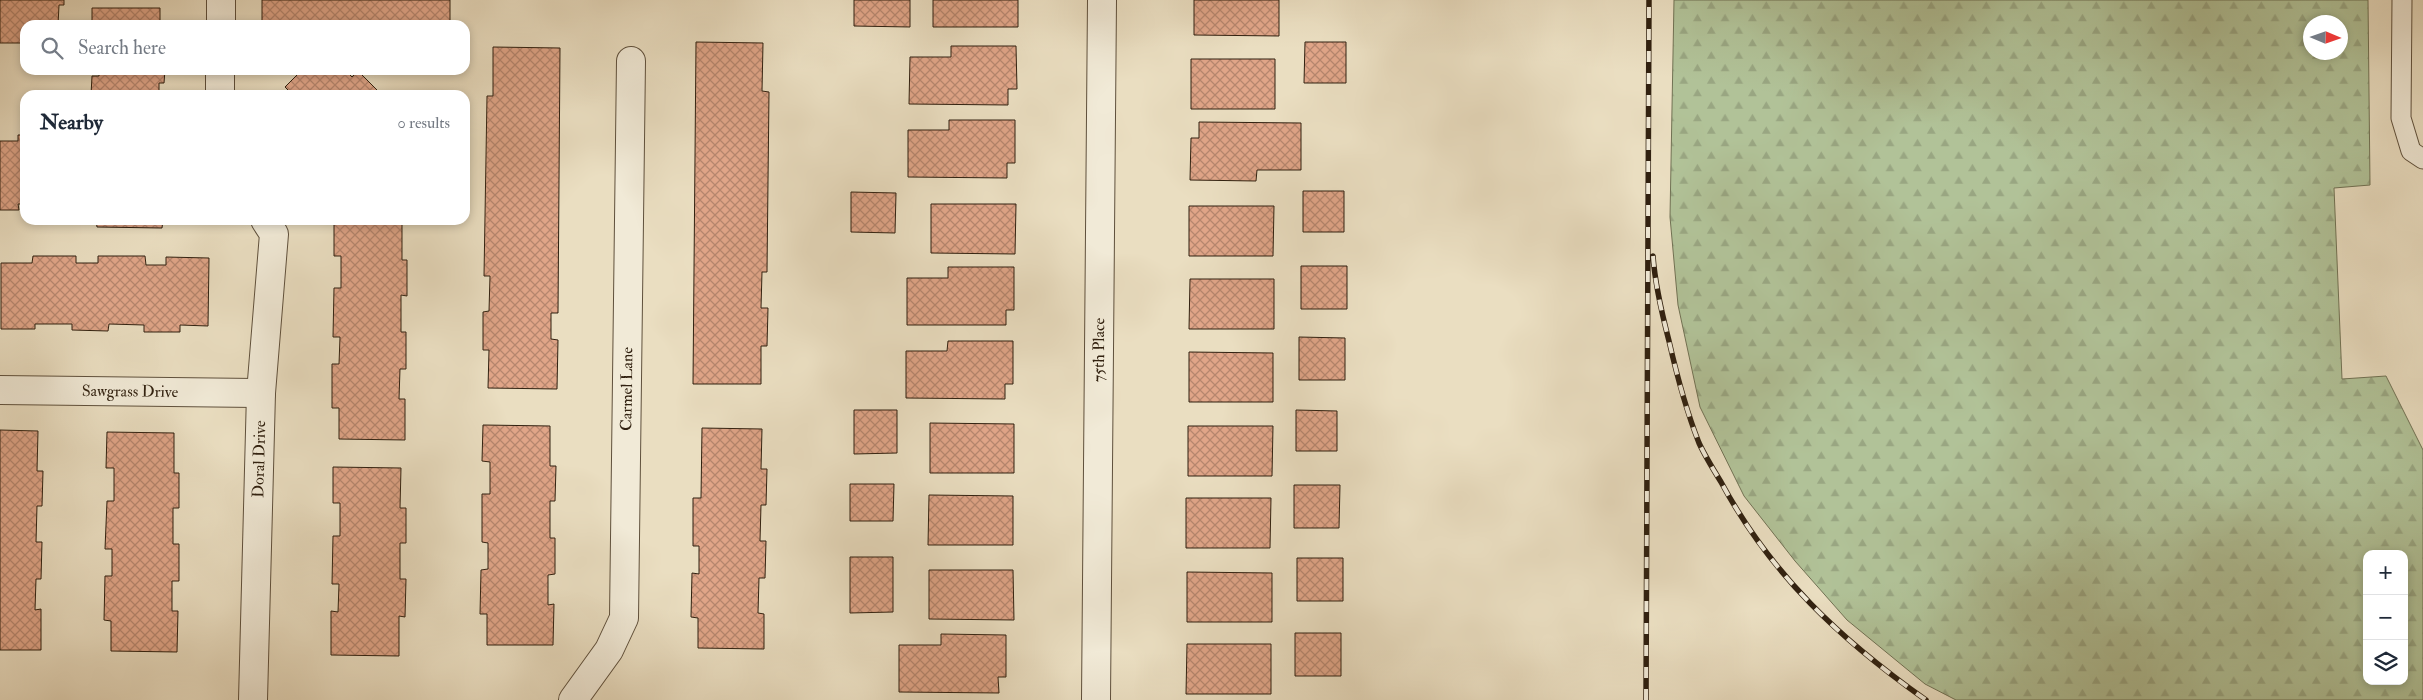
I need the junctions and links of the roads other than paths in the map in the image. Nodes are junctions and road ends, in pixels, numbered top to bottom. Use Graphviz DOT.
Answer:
graph roads {
  1 [pos="221,0"];
  2 [pos="1102,0"];
  3 [pos="2402,0"];
  4 [pos="220,20"];
  5 [pos="631,62"];
  6 [pos="220,75"];
  7 [pos="220,90"];
  8 [pos="2423,159"];
  9 [pos="268,225"];
  10 [pos="0,390"];
  11 [pos="261,393"];
  12 [pos="253,700"];
  13 [pos="572,700"];
  14 [pos="1096,700"];
  1 -- 4 [label="street"];
  2 -- 14 [label="street, 75th Place"];
  3 -- 8 [label="lane"];
  5 -- 13 [label="street, Carmel Lane"];
  6 -- 7 [label="street"];
  9 -- 11 [label="street, Doral Drive"];
  10 -- 11 [label="street, Sawgrass Drive"];
  11 -- 12 [label="street, Doral Drive"];
}
